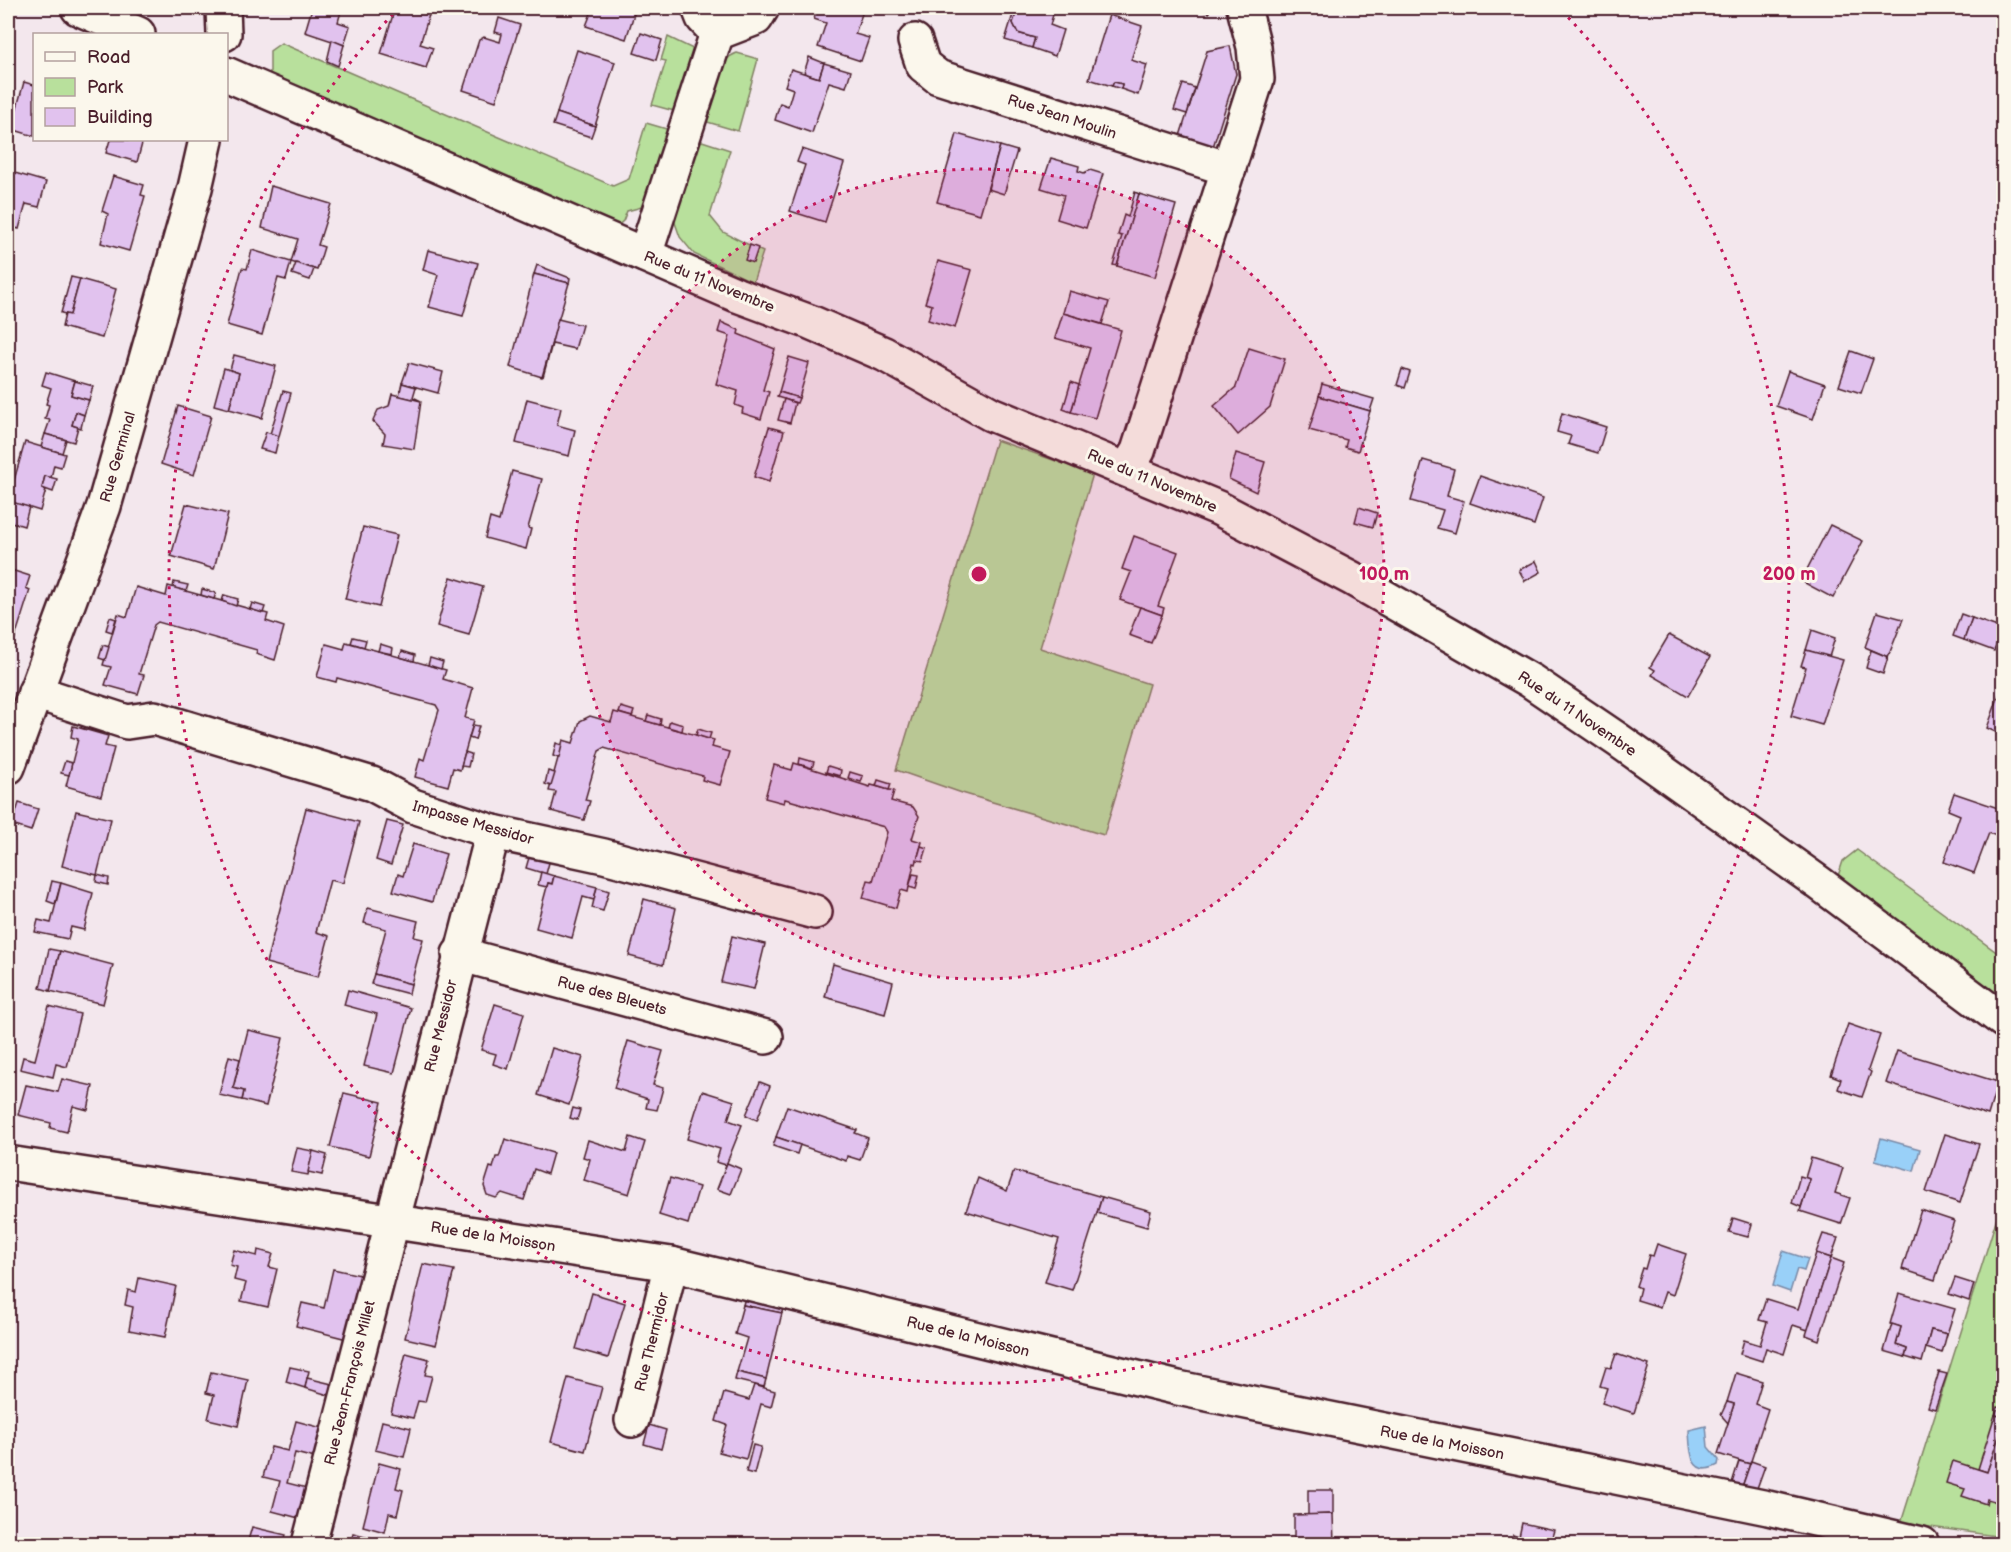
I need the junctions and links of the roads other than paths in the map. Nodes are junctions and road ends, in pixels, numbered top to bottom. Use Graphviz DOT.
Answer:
graph roads {
  1 [pos="78,8"];
  2 [pos="223,8"];
  3 [pos="762,8"];
  4 [pos="1244,8"];
  5 [pos="708,20"];
  6 [pos="136,33"];
  7 [pos="224,33"];
  8 [pos="915,41"];
  9 [pos="228,75"];
  10 [pos="206,141"];
  11 [pos="1229,170"];
  12 [pos="645,255"];
  13 [pos="1127,469"];
  14 [pos="35,692"];
  15 [pos="8,767"];
  16 [pos="493,832"];
  17 [pos="815,912"];
  18 [pos="459,954"];
  19 [pos="2004,1021"];
  20 [pos="766,1038"];
  21 [pos="8,1163"];
  22 [pos="392,1222"];
  23 [pos="671,1264"];
  24 [pos="632,1420"];
  25 [pos="309,1545"];
  26 [pos="1922,1545"];
  1 -- 6 [label="street"];
  2 -- 7 [label="street"];
  3 -- 5 [label="street"];
  4 -- 11 [label="street"];
  5 -- 12 [label="street"];
  8 -- 11 [label="street, Rue Jean Moulin"];
  9 -- 12 [label="street, Rue du 11 Novembre"];
  10 -- 14 [label="street, Rue Germinal"];
  11 -- 13 [label="street"];
  12 -- 13 [label="street, Rue du 11 Novembre"];
  13 -- 19 [label="street, Rue du 11 Novembre"];
  14 -- 15 [label="street, Rue Germinal"];
  14 -- 16 [label="street, Impasse Messidor"];
  16 -- 17 [label="street, Impasse Messidor"];
  16 -- 18 [label="street, Rue Messidor"];
  18 -- 20 [label="street, Rue des Bleuets"];
  18 -- 22 [label="street, Rue Messidor"];
  21 -- 22 [label="street, Rue de la Moisson"];
  22 -- 23 [label="street, Rue de la Moisson"];
  22 -- 25 [label="street, Rue Jean-François Millet"];
  23 -- 24 [label="street, Rue Thermidor"];
  23 -- 26 [label="street, Rue de la Moisson"];
}
